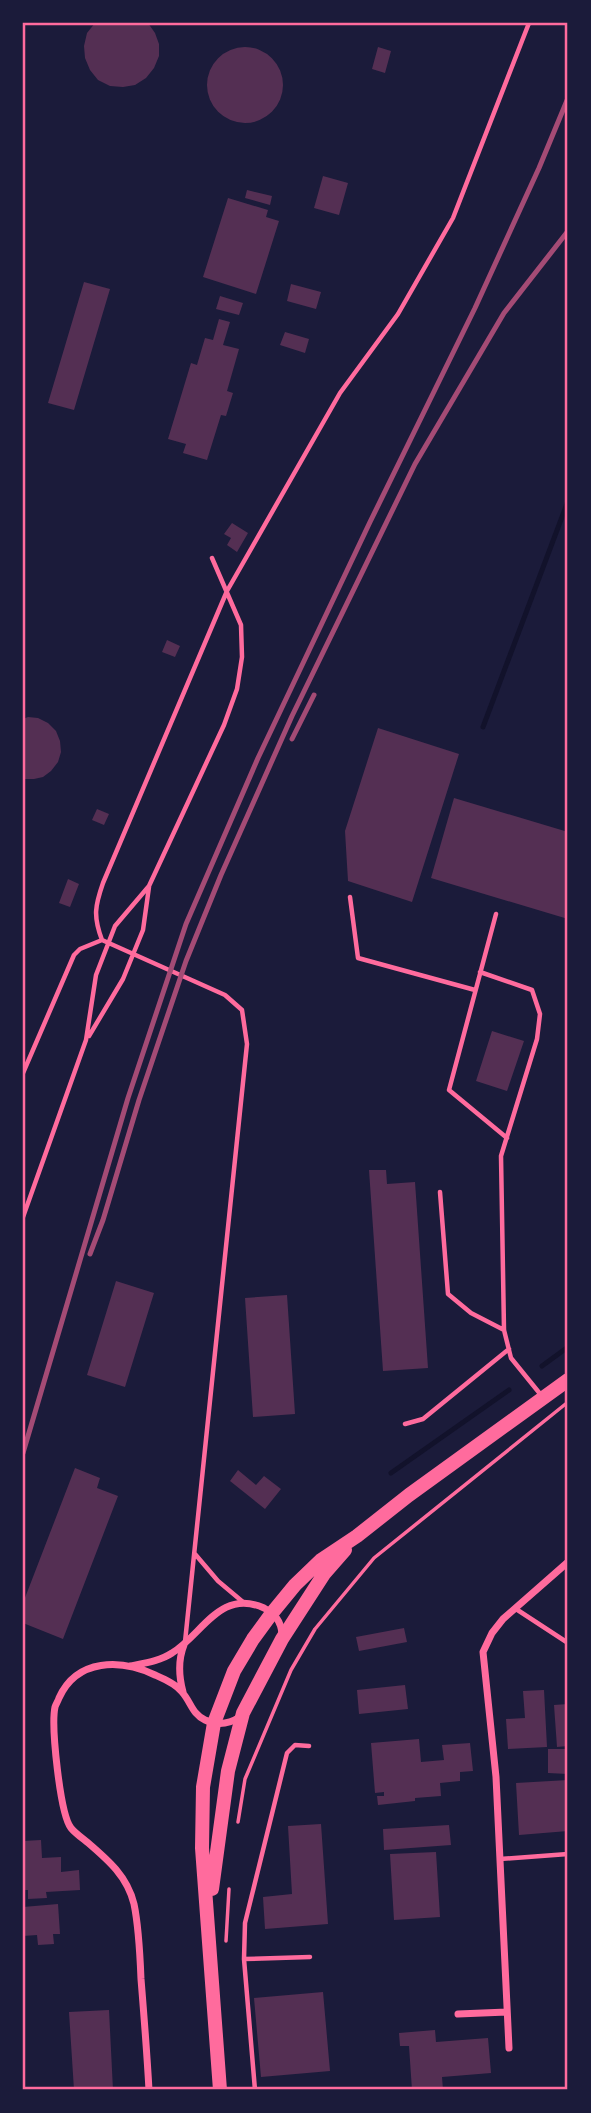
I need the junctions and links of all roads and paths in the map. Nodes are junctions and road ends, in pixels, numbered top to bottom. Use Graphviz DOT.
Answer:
graph roads {
  1 [pos="529,23"];
  2 [pos="212,558"];
  3 [pos="227,591"];
  4 [pos="149,886"];
  5 [pos="350,897"];
  6 [pos="496,914"];
  7 [pos="102,940"];
  8 [pos="481,972"];
  9 [pos="475,990"];
  10 [pos="86,1040"];
  11 [pos="23,1073"];
  12 [pos="507,1138"];
  13 [pos="440,1192"];
  14 [pos="23,1217"];
  15 [pos="504,1330"];
  16 [pos="509,1349"];
  17 [pos="568,1380"];
  18 [pos="544,1398"];
  19 [pos="568,1402"];
  20 [pos="405,1424"];
  21 [pos="358,1536"];
  22 [pos="194,1553"];
  23 [pos="568,1562"];
  24 [pos="244,1604"];
  25 [pos="516,1609"];
  26 [pos="272,1613"];
  27 [pos="282,1639"];
  28 [pos="568,1643"];
  29 [pos="184,1644"];
  30 [pos="130,1666"];
  31 [pos="183,1692"];
  32 [pos="243,1714"];
  33 [pos="214,1723"];
  34 [pos="309,1746"];
  35 [pos="238,1828"];
  36 [pos="568,1854"];
  37 [pos="499,1859"];
  38 [pos="230,1877"];
  39 [pos="208,1922"];
  40 [pos="226,1942"];
  41 [pos="310,1957"];
  42 [pos="244,1959"];
  43 [pos="507,2012"];
  44 [pos="458,2014"];
  45 [pos="509,2048"];
  46 [pos="149,2090"];
  47 [pos="220,2090"];
  48 [pos="255,2090"];
  1 -- 3 [label="lane"];
  2 -- 3 [label="lane"];
  3 -- 4 [label="lane"];
  3 -- 7 [label="lane"];
  4 -- 10 [label="lane"];
  4 -- 10 [label="lane"];
  5 -- 9 [label="lane"];
  6 -- 8 [label="lane"];
  7 -- 11 [label="lane"];
  7 -- 22 [label="lane"];
  8 -- 9 [label="lane"];
  8 -- 12 [label="lane"];
  9 -- 12 [label="lane"];
  10 -- 14 [label="lane"];
  12 -- 15 [label="lane"];
  13 -- 15 [label="lane"];
  15 -- 16 [label="lane"];
  16 -- 18 [label="lane"];
  16 -- 20 [label="lane"];
  17 -- 18 [label="highway"];
  18 -- 21 [label="highway"];
  19 -- 35 [label="path"];
  21 -- 26 [label="highway"];
  21 -- 27 [label="highway"];
  22 -- 24 [label="lane"];
  22 -- 29 [label="lane"];
  23 -- 25 [label="street"];
  24 -- 26 [label="street"];
  24 -- 29 [label="street"];
  25 -- 28 [label="lane"];
  25 -- 37 [label="street"];
  26 -- 27 [label="street"];
  26 -- 33 [label="highway"];
  27 -- 32 [label="highway"];
  29 -- 30 [label="street"];
  29 -- 31 [label="street"];
  30 -- 31 [label="street"];
  30 -- 46 [label="street"];
  31 -- 33 [label="street"];
  32 -- 33 [label="street"];
  32 -- 39 [label="highway"];
  33 -- 39 [label="highway"];
  34 -- 42 [label="lane"];
  36 -- 37 [label="lane"];
  37 -- 43 [label="street"];
  38 -- 40 [label="path"];
  39 -- 47 [label="highway"];
  41 -- 42 [label="lane"];
  42 -- 48 [label="lane"];
  43 -- 44 [label="street"];
  43 -- 45 [label="street"];
}
